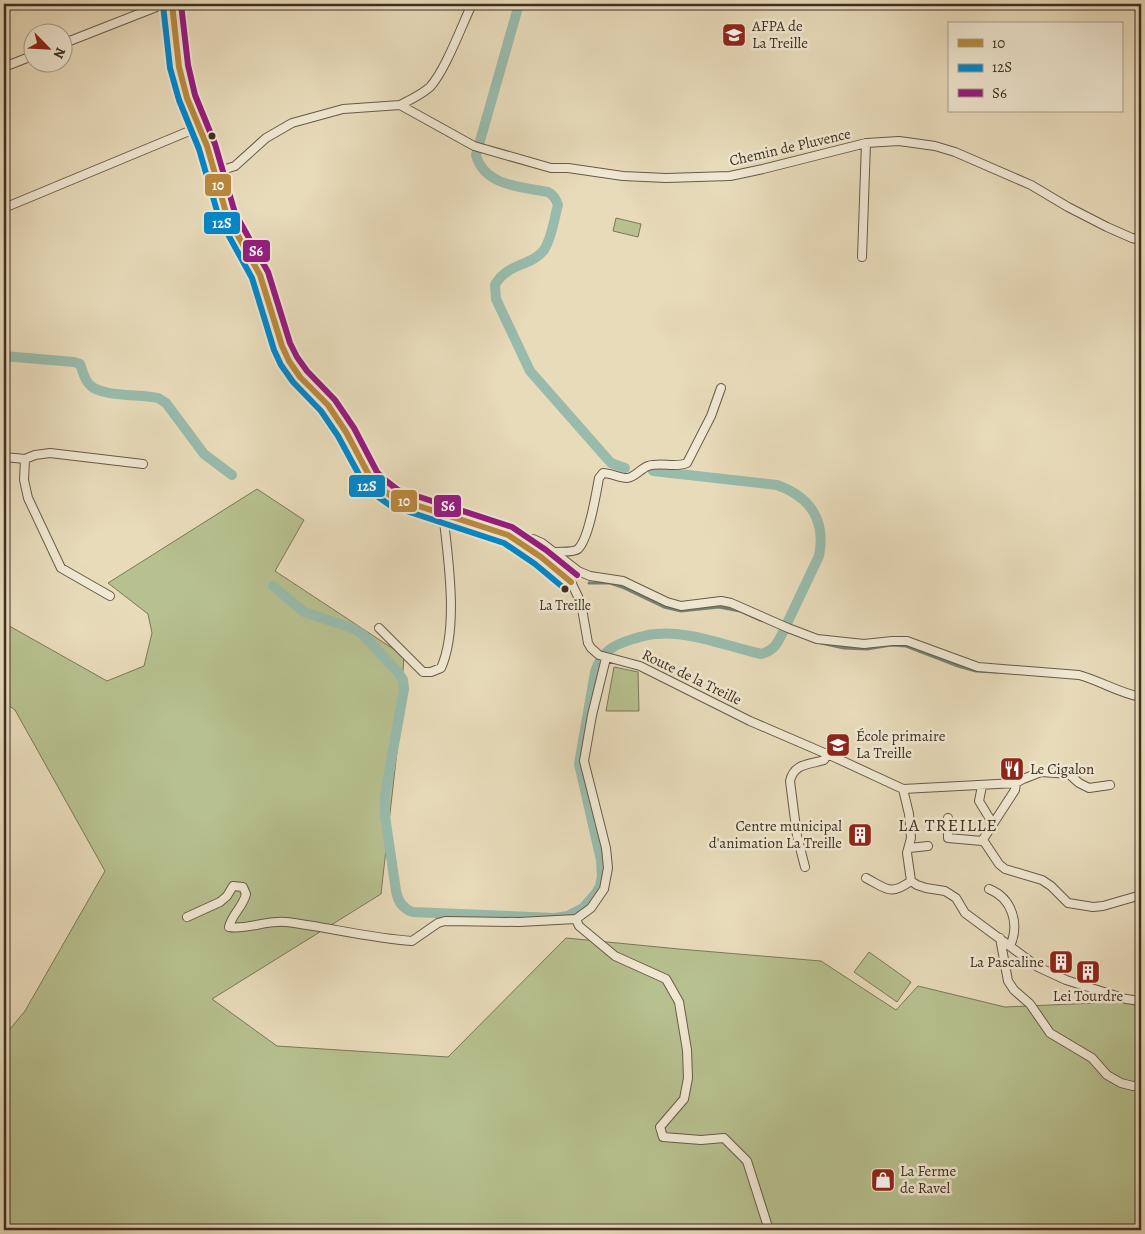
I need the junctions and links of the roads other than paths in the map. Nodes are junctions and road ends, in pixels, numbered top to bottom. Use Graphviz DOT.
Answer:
graph roads {
  1 [pos="164,4"];
  2 [pos="172,4"];
  3 [pos="472,4"];
  4 [pos="72,40"];
  5 [pos="22,60"];
  6 [pos="4,68"];
  7 [pos="400,105"];
  8 [pos="199,127"];
  9 [pos="866,143"];
  10 [pos="216,172"];
  11 [pos="4,208"];
  12 [pos="1141,240"];
  13 [pos="862,257"];
  14 [pos="721,388"];
  15 [pos="4,457"];
  16 [pos="25,459"];
  17 [pos="143,464"];
  18 [pos="443,514"];
  19 [pos="524,544"];
  20 [pos="555,552"];
  21 [pos="110,596"];
  22 [pos="379,628"];
  23 [pos="604,657"];
  24 [pos="1141,697"];
  25 [pos="827,755"];
  26 [pos="1016,783"];
  27 [pos="1110,785"];
  28 [pos="982,786"];
  29 [pos="903,789"];
  30 [pos="948,818"];
  31 [pos="993,824"];
  32 [pos="982,841"];
  33 [pos="928,846"];
  34 [pos="909,848"];
  35 [pos="805,867"];
  36 [pos="866,878"];
  37 [pos="911,881"];
  38 [pos="989,889"];
  39 [pos="1141,895"];
  40 [pos="187,917"];
  41 [pos="576,920"];
  42 [pos="1000,938"];
  43 [pos="1010,946"];
  44 [pos="1141,1001"];
  45 [pos="1141,1085"];
  46 [pos="769,1230"];
  1 -- 4 [label="street"];
  2 -- 8 [label="street"];
  3 -- 7 [label="street"];
  5 -- 6 [label="street"];
  7 -- 9 [label="street, Chemin de Pluvence"];
  7 -- 10 [label="street"];
  8 -- 10 [label="street"];
  8 -- 11 [label="street"];
  9 -- 12 [label="street, Chemin de Pluvence"];
  9 -- 13 [label="street"];
  10 -- 18 [label="street"];
  14 -- 20 [label="street"];
  15 -- 16 [label="street"];
  16 -- 17 [label="street"];
  16 -- 21 [label="street"];
  18 -- 19 [label="street"];
  18 -- 22 [label="street"];
  19 -- 20 [label="street"];
  19 -- 23 [label="street"];
  20 -- 24 [label="street"];
  23 -- 25 [label="street, Route de la Treille"];
  23 -- 41 [label="street"];
  25 -- 29 [label="street, Route de la Treille"];
  25 -- 35 [label="street"];
  26 -- 27 [label="street"];
  26 -- 28 [label="street"];
  26 -- 31 [label="street"];
  28 -- 29 [label="street"];
  28 -- 31 [label="street"];
  29 -- 34 [label="street"];
  30 -- 32 [label="street"];
  31 -- 32 [label="street"];
  32 -- 39 [label="street"];
  33 -- 34 [label="street"];
  34 -- 37 [label="street"];
  36 -- 37 [label="street"];
  37 -- 42 [label="street"];
  38 -- 43 [label="street"];
  40 -- 41 [label="street"];
  41 -- 46 [label="street"];
  42 -- 43 [label="street"];
  42 -- 45 [label="street"];
  43 -- 44 [label="street"];
}
